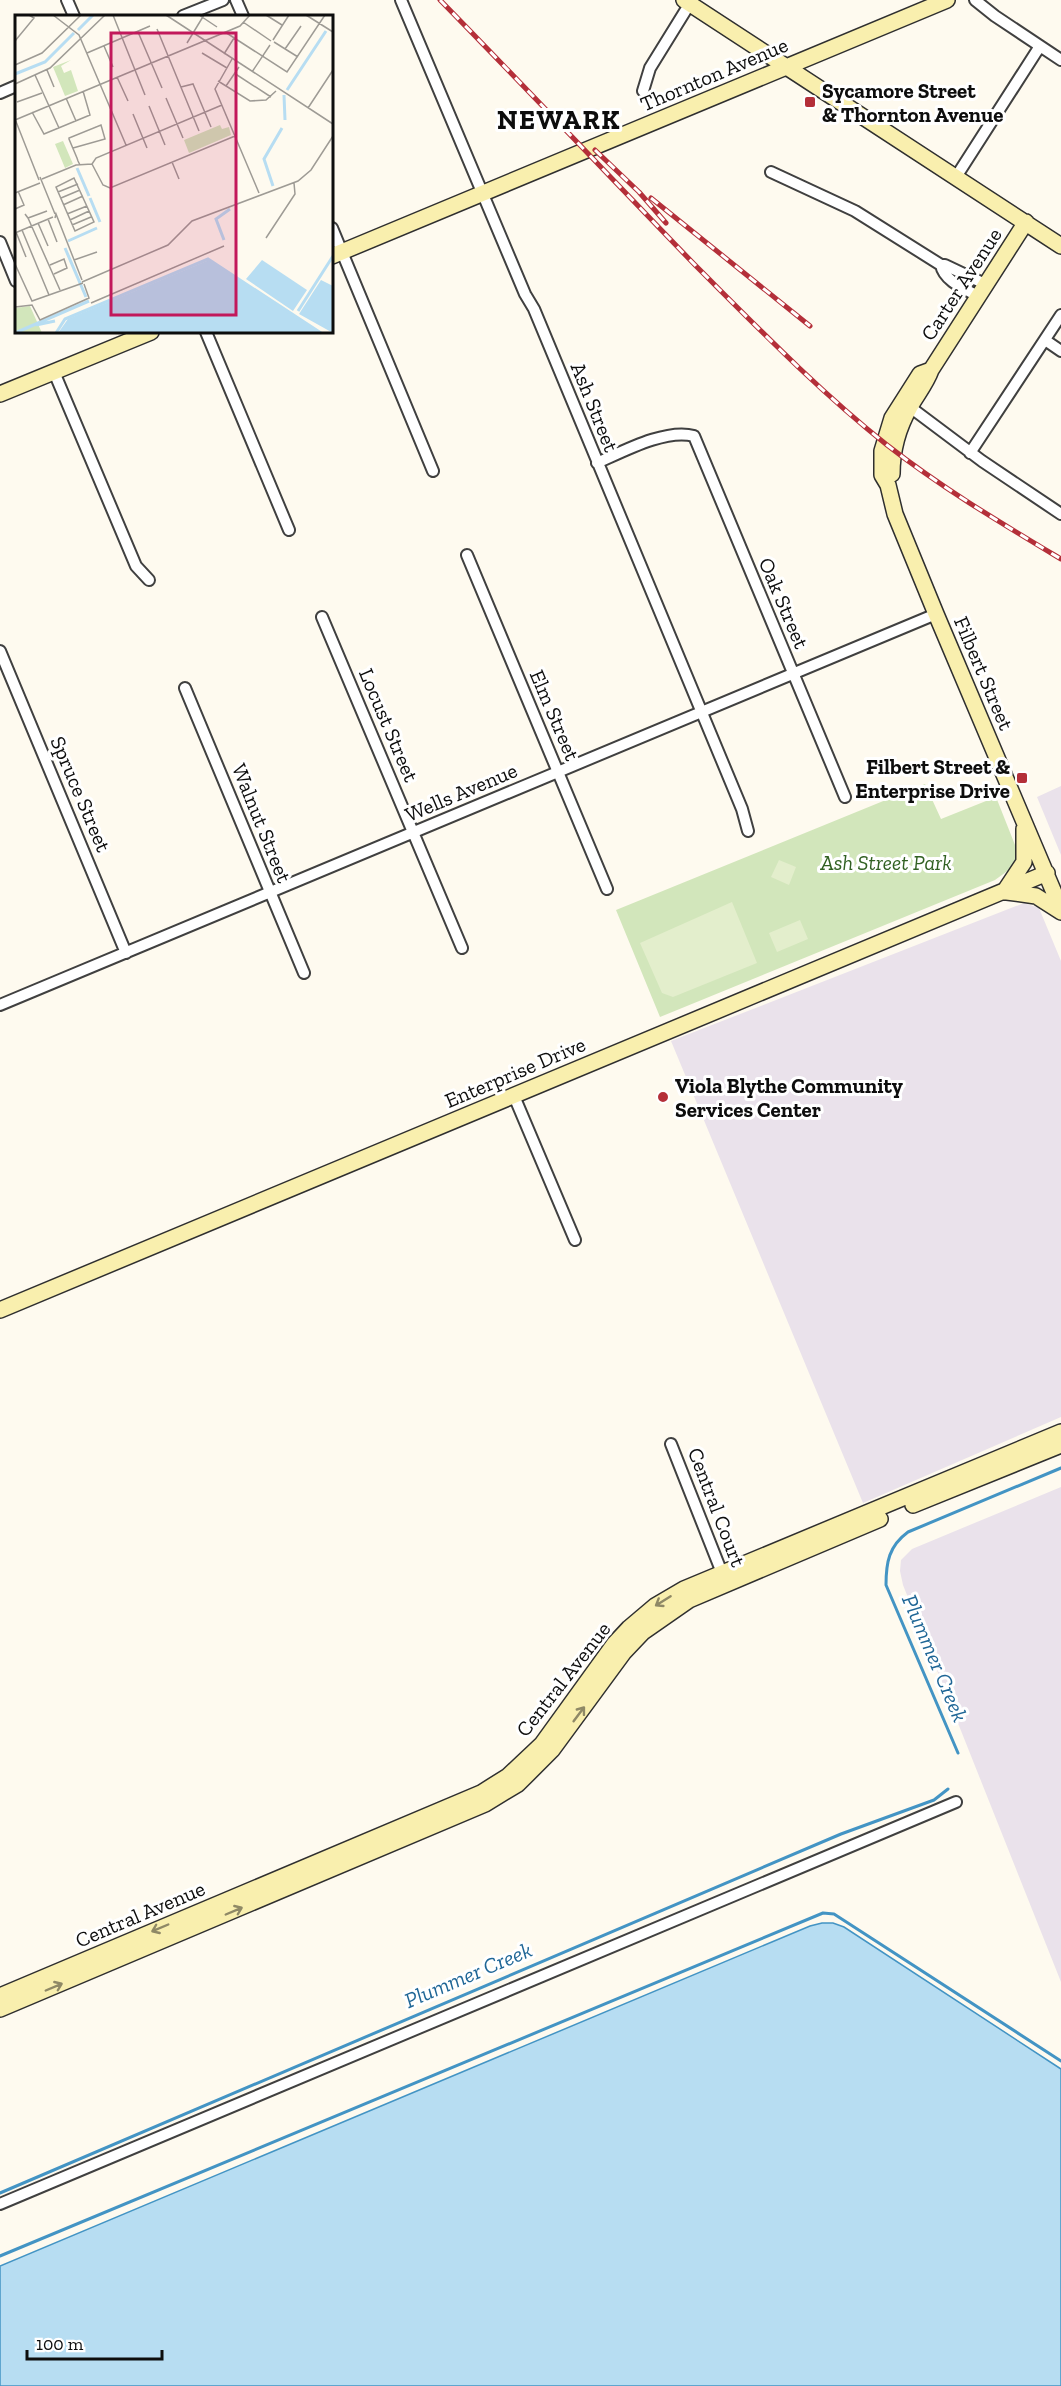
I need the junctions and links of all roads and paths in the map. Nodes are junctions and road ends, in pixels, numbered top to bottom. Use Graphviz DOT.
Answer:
graph roads {
  1 [pos="67,0"];
  2 [pos="222,0"];
  3 [pos="236,0"];
  4 [pos="402,0"];
  5 [pos="947,0"];
  6 [pos="975,0"];
  7 [pos="689,1"];
  8 [pos="74,15"];
  9 [pos="185,15"];
  10 [pos="243,15"];
  11 [pos="1040,46"];
  12 [pos="1061,60"];
  13 [pos="787,67"];
  14 [pos="15,86"];
  15 [pos="643,91"];
  16 [pos="0,93"];
  17 [pos="771,172"];
  18 [pos="956,177"];
  19 [pos="483,193"];
  20 [pos="1026,222"];
  21 [pos="333,234"];
  22 [pos="0,242"];
  23 [pos="1061,246"];
  24 [pos="336,254"];
  25 [pos="15,279"];
  26 [pos="982,290"];
  27 [pos="1061,315"];
  28 [pos="149,333"];
  29 [pos="206,333"];
  30 [pos="1045,340"];
  31 [pos="1061,351"];
  32 [pos="931,370"];
  33 [pos="54,372"];
  34 [pos="0,394"];
  35 [pos="910,407"];
  36 [pos="888,446"];
  37 [pos="970,453"];
  38 [pos="597,463"];
  39 [pos="434,471"];
  40 [pos="1061,514"];
  41 [pos="289,530"];
  42 [pos="467,555"];
  43 [pos="149,580"];
  44 [pos="936,614"];
  45 [pos="322,617"];
  46 [pos="0,651"];
  47 [pos="793,674"];
  48 [pos="185,688"];
  49 [pos="701,712"];
  50 [pos="557,772"];
  51 [pos="845,797"];
  52 [pos="1024,823"];
  53 [pos="748,831"];
  54 [pos="414,832"];
  55 [pos="1047,873"];
  56 [pos="607,890"];
  57 [pos="1004,892"];
  58 [pos="270,893"];
  59 [pos="1061,910"];
  60 [pos="462,948"];
  61 [pos="126,952"];
  62 [pos="304,973"];
  63 [pos="0,1005"];
  64 [pos="514,1096"];
  65 [pos="575,1240"];
  66 [pos="0,1310"];
  67 [pos="1061,1432"];
  68 [pos="671,1444"];
  69 [pos="1061,1445"];
  70 [pos="724,1578"];
  71 [pos="956,1802"];
  72 [pos="0,1996"];
  73 [pos="0,2009"];
  74 [pos="0,2204"];
  1 -- 8 [label="street"];
  2 -- 9 [label="street"];
  3 -- 10 [label="street"];
  4 -- 19 [label="street, Ash Street"];
  5 -- 13 [label="street, Thornton Avenue"];
  6 -- 11 [label="street"];
  7 -- 13 [label="street"];
  7 -- 15 [label="street"];
  11 -- 12 [label="street"];
  11 -- 18 [label="street"];
  13 -- 18 [label="street"];
  13 -- 19 [label="street, Thornton Avenue"];
  14 -- 16 [label="street"];
  17 -- 26 [label="street"];
  18 -- 20 [label="street"];
  19 -- 24 [label="street, Thornton Avenue"];
  19 -- 38 [label="street, Ash Street"];
  20 -- 23 [label="street"];
  20 -- 26 [label="street, Carter Avenue"];
  21 -- 24 [label="street"];
  22 -- 25 [label="street"];
  24 -- 39 [label="street"];
  26 -- 32 [label="street, Carter Avenue"];
  27 -- 30 [label="street"];
  28 -- 33 [label="street"];
  29 -- 41 [label="street"];
  30 -- 31 [label="street"];
  30 -- 37 [label="street"];
  32 -- 35 [label="street, Carter Avenue"];
  32 -- 36 [label="street, Carter Avenue"];
  33 -- 34 [label="street"];
  33 -- 43 [label="street"];
  35 -- 36 [label="street, Carter Avenue"];
  35 -- 37 [label="street"];
  36 -- 44 [label="street, Filbert Street"];
  37 -- 40 [label="street"];
  38 -- 47 [label="street, Oak Street"];
  38 -- 49 [label="street, Ash Street"];
  42 -- 50 [label="street, Elm Street"];
  44 -- 47 [label="street, Wells Avenue"];
  44 -- 52 [label="street, Filbert Street"];
  45 -- 54 [label="street, Locust Street"];
  46 -- 61 [label="street, Spruce Street"];
  47 -- 49 [label="street, Wells Avenue"];
  47 -- 51 [label="street, Oak Street"];
  48 -- 58 [label="street, Walnut Street"];
  49 -- 50 [label="street, Wells Avenue"];
  49 -- 53 [label="street, Ash Street"];
  50 -- 54 [label="street, Wells Avenue"];
  50 -- 56 [label="street, Elm Street"];
  52 -- 55 [label="street, Filbert Street"];
  52 -- 57 [label="street"];
  54 -- 58 [label="street, Wells Avenue"];
  54 -- 60 [label="street, Locust Street"];
  55 -- 57 [label="street, Enterprise Drive"];
  55 -- 59 [label="street, Filbert Street"];
  57 -- 59 [label="street"];
  57 -- 64 [label="street, Enterprise Drive"];
  58 -- 61 [label="street, Wells Avenue"];
  58 -- 62 [label="street, Walnut Street"];
  61 -- 63 [label="street, Wells Avenue"];
  64 -- 65 [label="street"];
  64 -- 66 [label="street, Enterprise Drive"];
  67 -- 70 [label="street, Central Avenue"];
  68 -- 70 [label="street, Central Court"];
  69 -- 70 [label="street, Central Avenue"];
  70 -- 72 [label="street, Central Avenue, one-way"];
  73 -- 70 [label="street, Central Avenue, one-way"];
  71 -- 74 [label="street"];
}
